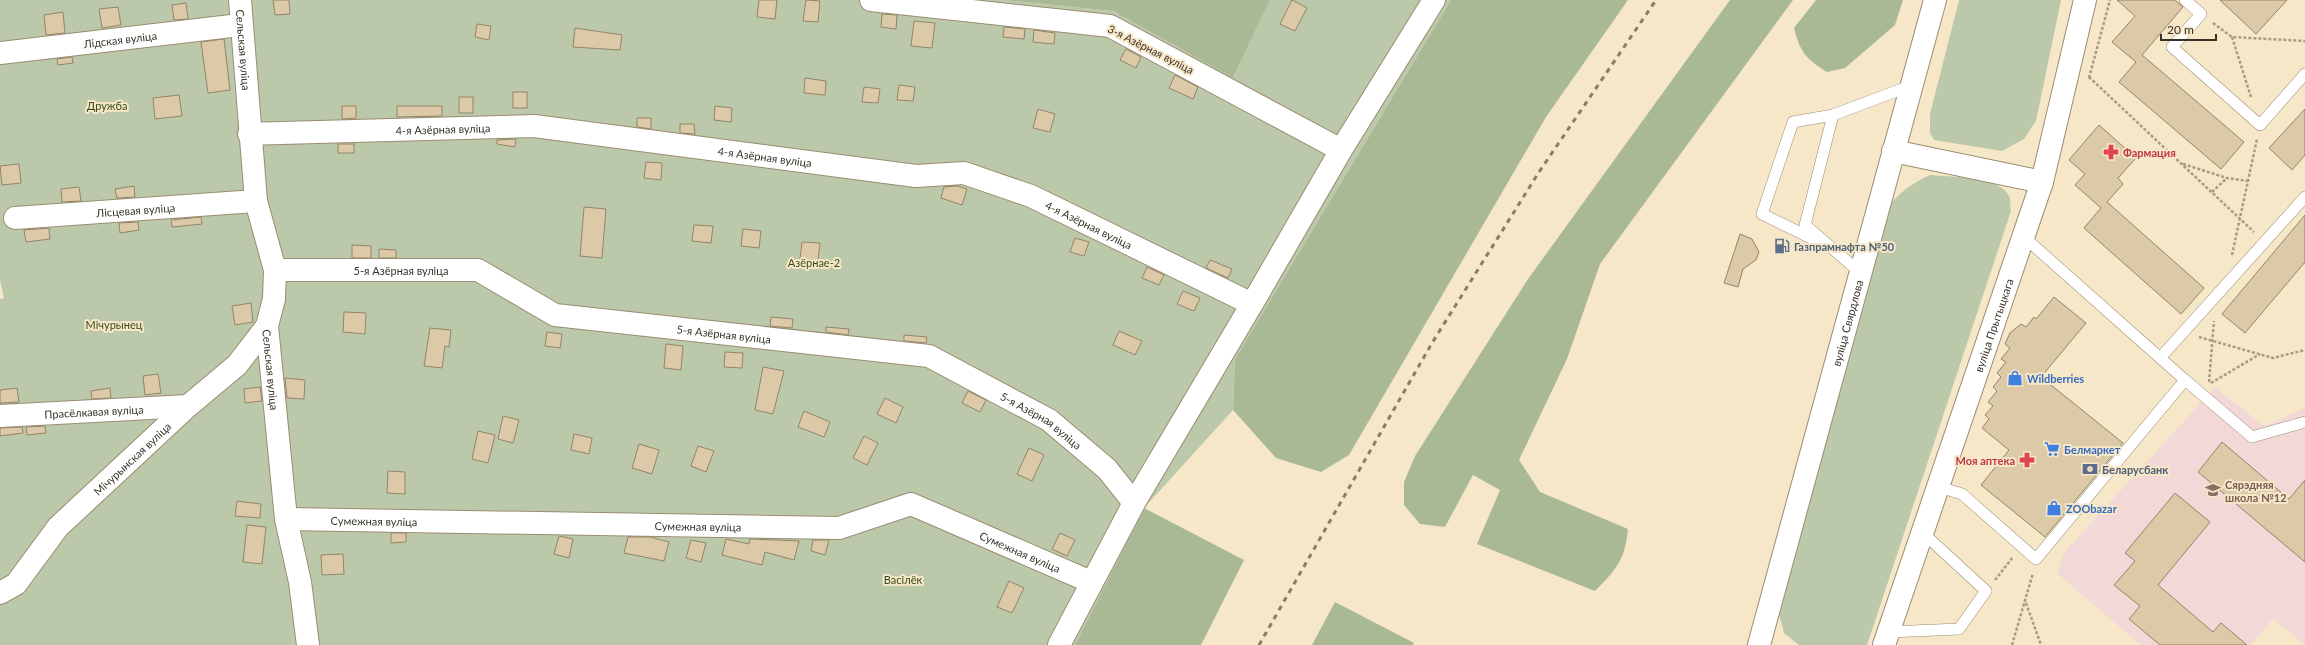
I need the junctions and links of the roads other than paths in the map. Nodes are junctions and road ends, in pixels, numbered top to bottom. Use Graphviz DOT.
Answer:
graph roads {
  1 [pos="240,0"];
  2 [pos="871,0"];
  3 [pos="1434,0"];
  4 [pos="1935,0"];
  5 [pos="2085,0"];
  6 [pos="2185,0"];
  7 [pos="898,2"];
  8 [pos="240,25"];
  9 [pos="0,53"];
  10 [pos="2305,74"];
  11 [pos="1910,86"];
  12 [pos="1833,115"];
  13 [pos="249,134"];
  14 [pos="1341,150"];
  15 [pos="1893,151"];
  16 [pos="2042,182"];
  17 [pos="2305,197"];
  18 [pos="256,201"];
  19 [pos="15,218"];
  20 [pos="2024,237"];
  21 [pos="1832,248"];
  22 [pos="275,270"];
  23 [pos="1862,274"];
  24 [pos="1252,304"];
  25 [pos="266,326"];
  26 [pos="2160,358"];
  27 [pos="2185,380"];
  28 [pos="188,406"];
  29 [pos="0,416"];
  30 [pos="2305,422"];
  31 [pos="1939,487"];
  32 [pos="1134,503"];
  33 [pos="286,519"];
  34 [pos="1923,533"];
  35 [pos="1091,582"];
  36 [pos="0,593"];
  37 [pos="1887,639"];
  38 [pos="308,645"];
  39 [pos="1059,645"];
  40 [pos="1759,645"];
  1 -- 8 [label="street, Сельская вуліца"];
  2 -- 7 [label="street, 3-я Азёрная вуліца"];
  3 -- 14 [label="street"];
  4 -- 11 [label="street, вуліца Свярдлова"];
  5 -- 16 [label="street, вуліца Прытыцкага"];
  6 -- 10 [label="lane"];
  7 -- 14 [label="street, 3-я Азёрная вуліца"];
  8 -- 9 [label="street, Лідская вуліца"];
  8 -- 13 [label="street, Сельская вуліца"];
  11 -- 12 [label="lane"];
  11 -- 15 [label="street, вуліца Свярдлова"];
  12 -- 21 [label="lane"];
  12 -- 21 [label="lane"];
  13 -- 18 [label="street, Сельская вуліца"];
  13 -- 24 [label="street, 4-я Азёрная вуліца"];
  14 -- 24 [label="street"];
  15 -- 16 [label="street"];
  15 -- 23 [label="street, вуліца Свярдлова"];
  16 -- 20 [label="street, вуліца Прытыцкага"];
  17 -- 26 [label="lane"];
  18 -- 19 [label="street, Лісцевая вуліца"];
  18 -- 22 [label="street, Сельская вуліца"];
  20 -- 26 [label="lane"];
  20 -- 31 [label="street, вуліца Прытыцкага"];
  21 -- 23 [label="lane"];
  22 -- 25 [label="street, Сельская вуліца"];
  22 -- 32 [label="street, 5-я Азёрная вуліца"];
  23 -- 40 [label="street, вуліца Свярдлова"];
  24 -- 32 [label="street"];
  25 -- 28 [label="street, Мічурынская вуліца"];
  25 -- 33 [label="street, Сельская вуліца"];
  26 -- 27 [label="lane"];
  27 -- 30 [label="lane"];
  27 -- 31 [label="lane"];
  28 -- 29 [label="street, Прасёлкавая вуліца"];
  28 -- 36 [label="street, Мічурынская вуліца"];
  31 -- 34 [label="street, вуліца Прытыцкага"];
  32 -- 35 [label="street"];
  33 -- 35 [label="street, Сумежная вуліца"];
  33 -- 38 [label="street, Сельская вуліца"];
  34 -- 37 [label="street, вуліца Прытыцкага"];
  34 -- 37 [label="lane"];
  35 -- 39 [label="street"];
}
